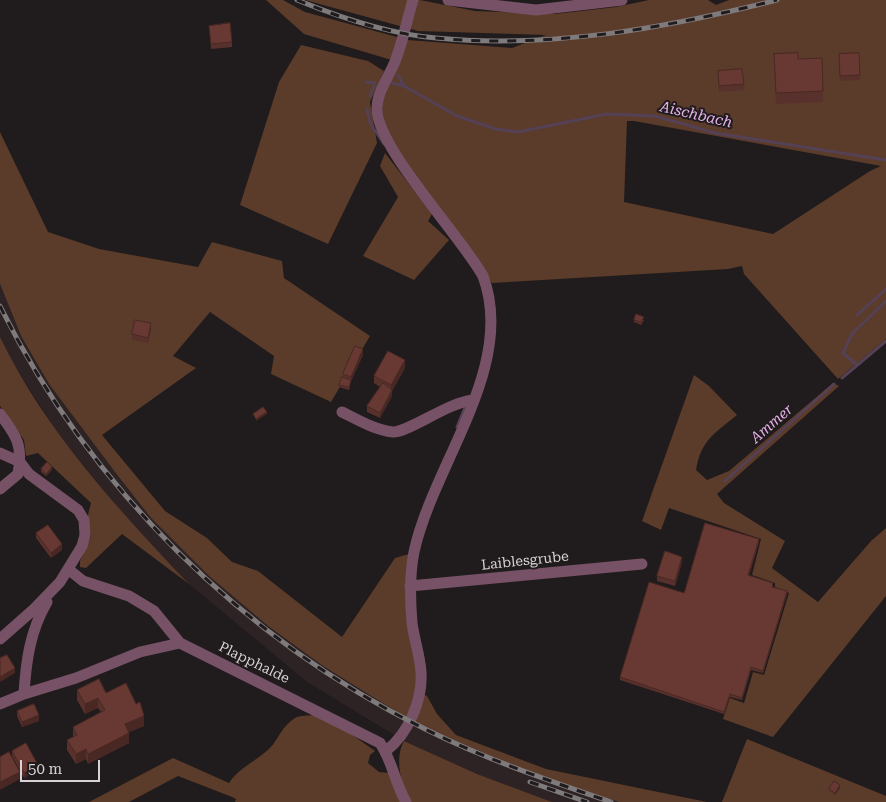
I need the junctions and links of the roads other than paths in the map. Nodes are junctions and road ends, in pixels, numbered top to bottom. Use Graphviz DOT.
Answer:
graph roads {
  1 [pos="413,0"];
  2 [pos="448,0"];
  3 [pos="622,0"];
  4 [pos="473,400"];
  5 [pos="342,412"];
  6 [pos="0,414"];
  7 [pos="0,453"];
  8 [pos="20,462"];
  9 [pos="0,489"];
  10 [pos="642,564"];
  11 [pos="68,569"];
  12 [pos="60,582"];
  13 [pos="410,586"];
  14 [pos="0,639"];
  15 [pos="180,643"];
  16 [pos="24,694"];
  17 [pos="0,704"];
  18 [pos="386,751"];
  19 [pos="406,802"];
  1 -- 4 [label="street"];
  2 -- 3 [label="street"];
  4 -- 5 [label="street"];
  4 -- 13 [label="street"];
  6 -- 8 [label="street"];
  7 -- 8 [label="street"];
  8 -- 9 [label="street"];
  8 -- 11 [label="street"];
  10 -- 13 [label="street, Laiblesgrube"];
  11 -- 12 [label="street"];
  11 -- 15 [label="street, Plapphalde"];
  12 -- 14 [label="street"];
  12 -- 16 [label="street"];
  13 -- 18 [label="street"];
  15 -- 16 [label="street"];
  15 -- 18 [label="street, Plapphalde"];
  16 -- 17 [label="street"];
  18 -- 19 [label="street"];
}
